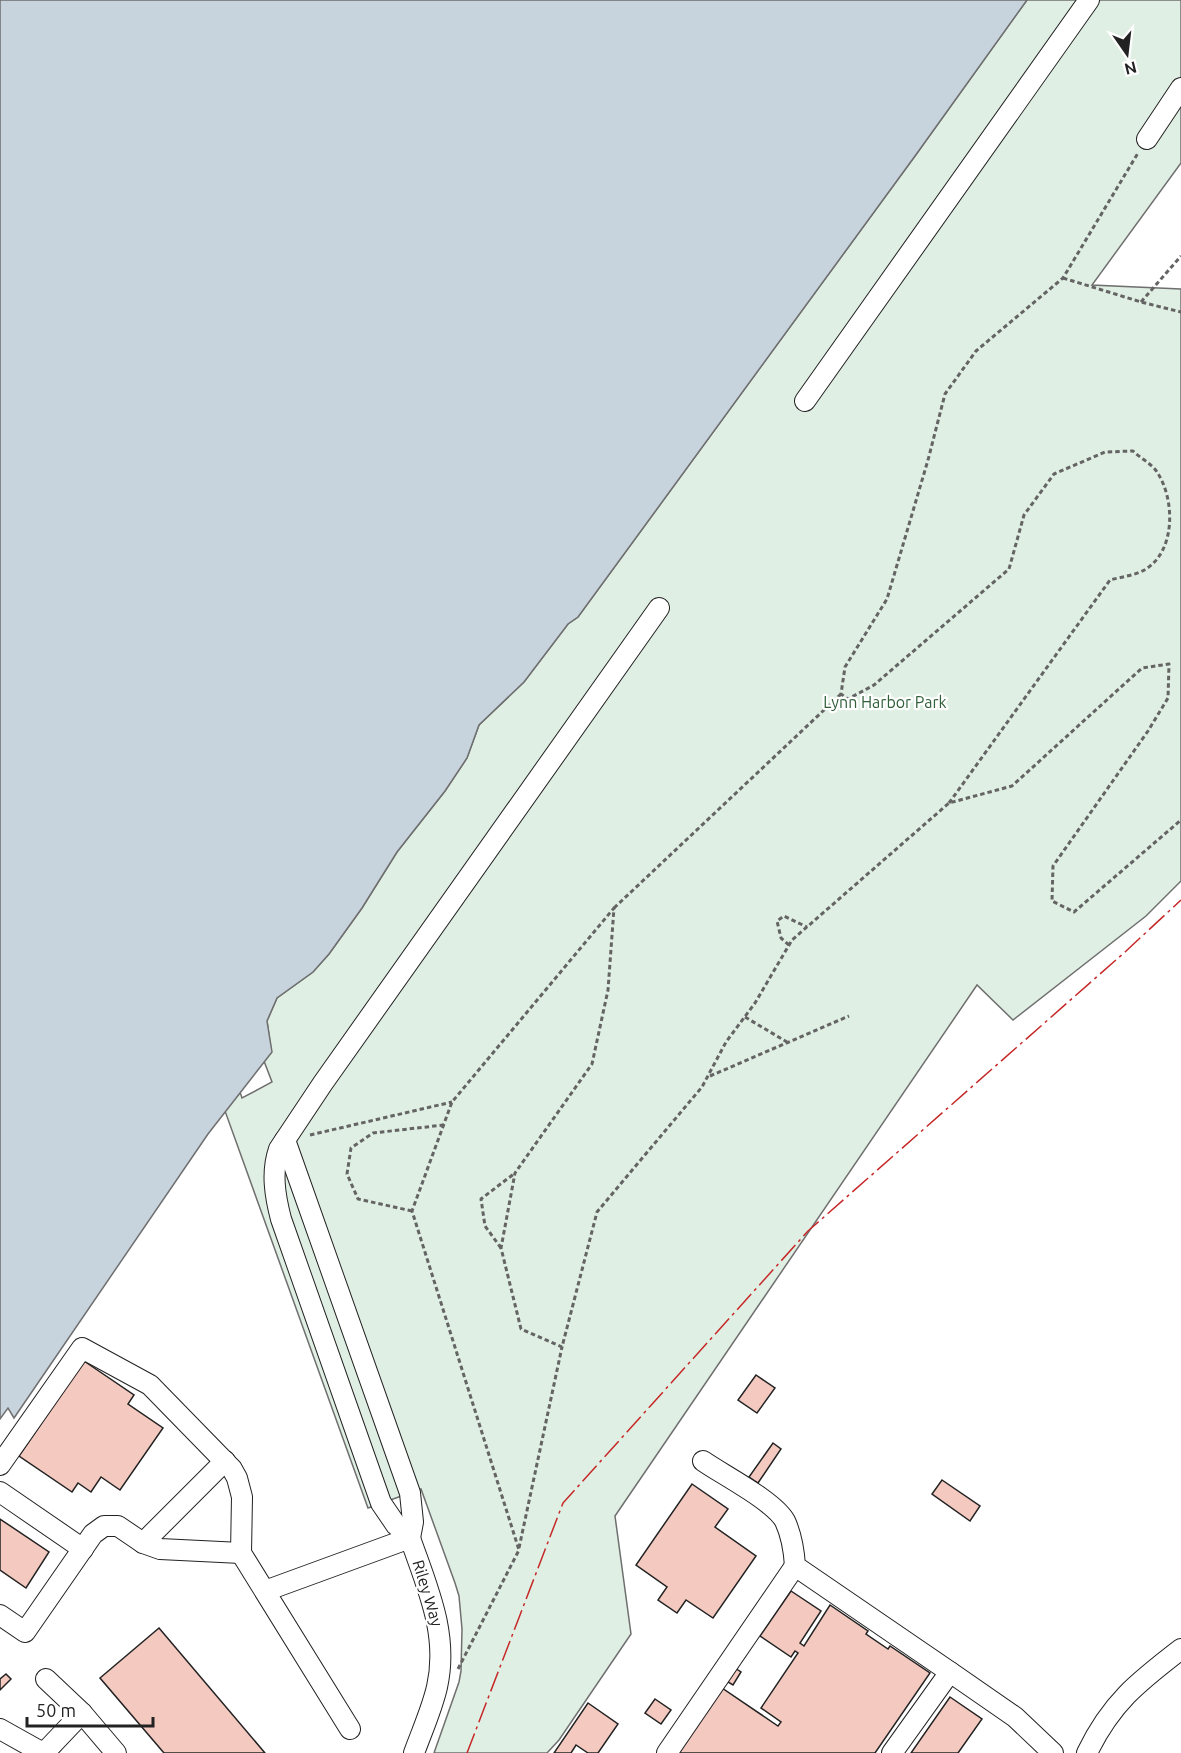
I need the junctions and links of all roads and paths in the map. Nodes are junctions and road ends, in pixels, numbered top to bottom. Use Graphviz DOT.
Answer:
graph roads {
  1 [pos="1089,0"];
  2 [pos="1181,88"];
  3 [pos="1147,139"];
  4 [pos="1181,256"];
  5 [pos="1063,278"];
  6 [pos="1141,302"];
  7 [pos="1181,312"];
  8 [pos="805,401"];
  9 [pos="659,608"];
  10 [pos="841,694"];
  11 [pos="949,803"];
  12 [pos="1181,820"];
  13 [pos="614,908"];
  14 [pos="807,927"];
  15 [pos="789,945"];
  16 [pos="849,1016"];
  17 [pos="745,1017"];
  18 [pos="788,1042"];
  19 [pos="708,1076"];
  20 [pos="452,1102"];
  21 [pos="444,1125"];
  22 [pos="285,1140"];
  23 [pos="515,1173"];
  24 [pos="412,1211"];
  25 [pos="501,1248"];
  26 [pos="562,1347"];
  27 [pos="225,1461"];
  28 [pos="703,1461"];
  29 [pos="0,1465"];
  30 [pos="0,1492"];
  31 [pos="410,1538"];
  32 [pos="143,1543"];
  33 [pos="83,1548"];
  34 [pos="519,1550"];
  35 [pos="241,1554"];
  36 [pos="795,1566"];
  37 [pos="265,1591"];
  38 [pos="0,1615"];
  39 [pos="1181,1649"];
  40 [pos="950,1672"];
  41 [pos="46,1679"];
  42 [pos="453,1679"];
  43 [pos="82,1713"];
  44 [pos="0,1729"];
  45 [pos="350,1729"];
  46 [pos="16,1747"];
  47 [pos="43,1753"];
  48 [pos="116,1753"];
  49 [pos="414,1753"];
  50 [pos="667,1753"];
  51 [pos="892,1753"];
  52 [pos="1053,1753"];
  53 [pos="1087,1753"];
  1 -- 8 [label="street"];
  2 -- 3 [label="street"];
  3 -- 5 [label="path"];
  4 -- 6 [label="path"];
  5 -- 6 [label="path"];
  5 -- 10 [label="path"];
  6 -- 7 [label="path"];
  9 -- 22 [label="street"];
  10 -- 11 [label="path"];
  10 -- 13 [label="path"];
  11 -- 12 [label="path"];
  11 -- 14 [label="path"];
  13 -- 20 [label="path"];
  13 -- 23 [label="path"];
  14 -- 15 [label="path"];
  14 -- 15 [label="path"];
  15 -- 17 [label="path"];
  16 -- 18 [label="path"];
  17 -- 18 [label="path"];
  17 -- 19 [label="path"];
  18 -- 19 [label="path"];
  19 -- 26 [label="path"];
  20 -- 21 [label="path"];
  20 -- 22 [label="path"];
  21 -- 24 [label="path"];
  21 -- 24 [label="path"];
  22 -- 31 [label="street"];
  22 -- 31 [label="street"];
  23 -- 25 [label="path"];
  23 -- 25 [label="path"];
  24 -- 34 [label="path"];
  25 -- 26 [label="path"];
  26 -- 34 [label="path"];
  27 -- 29 [label="street"];
  27 -- 32 [label="street"];
  27 -- 35 [label="street"];
  28 -- 36 [label="street"];
  30 -- 33 [label="street"];
  31 -- 37 [label="street"];
  31 -- 49 [label="street, Riley Way"];
  32 -- 33 [label="street"];
  32 -- 35 [label="street"];
  33 -- 38 [label="street"];
  34 -- 42 [label="path"];
  35 -- 37 [label="street"];
  36 -- 40 [label="street"];
  36 -- 50 [label="street"];
  37 -- 45 [label="street"];
  39 -- 53 [label="street"];
  40 -- 51 [label="street"];
  40 -- 52 [label="street"];
  41 -- 43 [label="street"];
  43 -- 47 [label="street"];
  43 -- 48 [label="street"];
  44 -- 46 [label="street"];
  46 -- 47 [label="street"];
}
